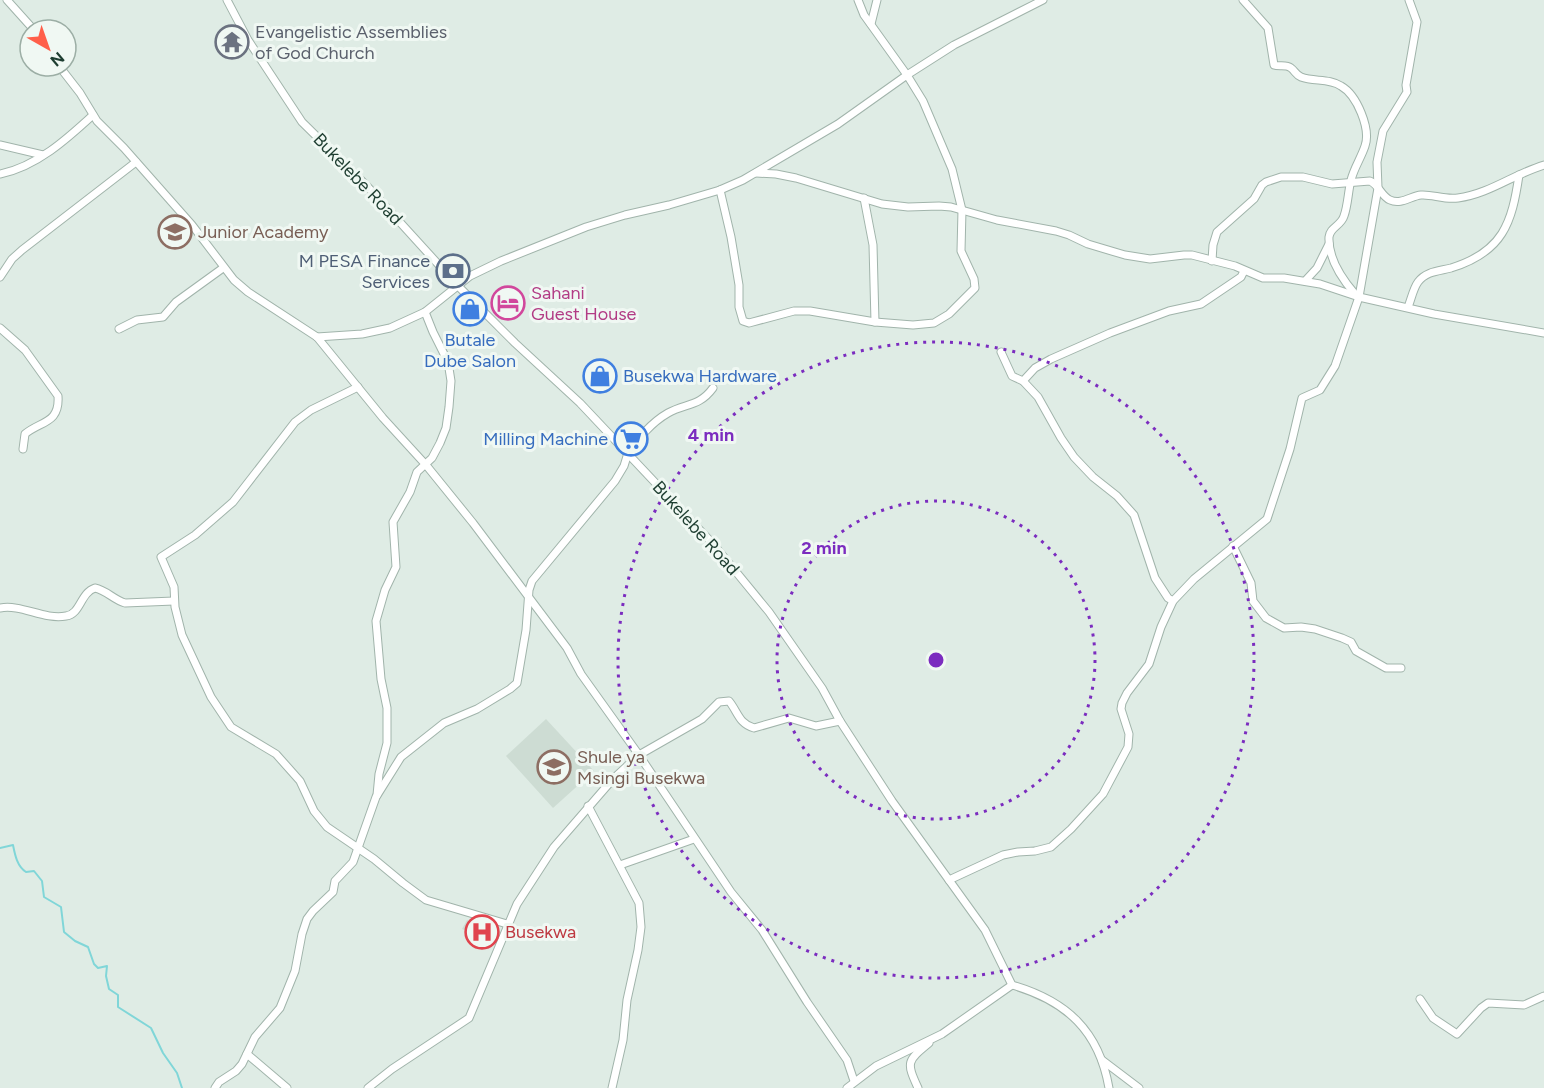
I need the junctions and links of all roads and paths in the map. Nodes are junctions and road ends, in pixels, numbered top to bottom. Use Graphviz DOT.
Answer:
graph roads {
  1 [pos="8,0"];
  2 [pos="18,0"];
  3 [pos="228,0"];
  4 [pos="858,0"];
  5 [pos="878,0"];
  6 [pos="1043,0"];
  7 [pos="1243,0"];
  8 [pos="1409,0"];
  9 [pos="17,9"];
  10 [pos="24,18"];
  11 [pos="871,24"];
  12 [pos="907,75"];
  13 [pos="68,78"];
  14 [pos="93,115"];
  15 [pos="0,145"];
  16 [pos="43,155"];
  17 [pos="136,162"];
  18 [pos="1544,165"];
  19 [pos="756,173"];
  20 [pos="0,174"];
  21 [pos="1519,175"];
  22 [pos="1350,181"];
  23 [pos="1378,188"];
  24 [pos="720,190"];
  25 [pos="864,198"];
  26 [pos="962,210"];
  27 [pos="1329,244"];
  28 [pos="1212,261"];
  29 [pos="224,268"];
  30 [pos="1244,270"];
  31 [pos="0,277"];
  32 [pos="1305,281"];
  33 [pos="458,286"];
  34 [pos="1358,297"];
  35 [pos="1408,307"];
  36 [pos="425,312"];
  37 [pos="875,322"];
  38 [pos="0,328"];
  39 [pos="119,329"];
  40 [pos="1544,333"];
  41 [pos="317,337"];
  42 [pos="1001,352"];
  43 [pos="1023,381"];
  44 [pos="358,387"];
  45 [pos="713,388"];
  46 [pos="23,449"];
  47 [pos="629,454"];
  48 [pos="426,465"];
  49 [pos="1233,546"];
  50 [pos="528,598"];
  51 [pos="1173,601"];
  52 [pos="174,602"];
  53 [pos="0,608"];
  54 [pos="1401,668"];
  55 [pos="840,722"];
  56 [pos="639,755"];
  57 [pos="376,798"];
  58 [pos="588,806"];
  59 [pos="694,839"];
  60 [pos="358,850"];
  61 [pos="620,865"];
  62 [pos="949,880"];
  63 [pos="507,924"];
  64 [pos="1012,985"];
  65 [pos="1544,996"];
  66 [pos="1420,999"];
  67 [pos="932,1039"];
  68 [pos="246,1054"];
  69 [pos="1102,1060"];
  70 [pos="851,1085"];
  71 [pos="215,1088"];
  72 [pos="287,1088"];
  73 [pos="368,1088"];
  74 [pos="612,1088"];
  75 [pos="918,1088"];
  76 [pos="1109,1088"];
  77 [pos="1139,1088"];
  1 -- 9 [label="street"];
  2 -- 9 [label="street"];
  3 -- 33 [label="street, Bukelebe Road"];
  4 -- 11 [label="street"];
  5 -- 11 [label="street"];
  6 -- 12 [label="street"];
  7 -- 22 [label="street"];
  8 -- 23 [label="street"];
  9 -- 10 [label="street"];
  11 -- 12 [label="street"];
  12 -- 19 [label="street"];
  12 -- 26 [label="street"];
  13 -- 14 [label="street"];
  14 -- 16 [label="street"];
  14 -- 17 [label="street"];
  15 -- 16 [label="street"];
  16 -- 20 [label="street"];
  17 -- 29 [label="street"];
  17 -- 31 [label="street"];
  18 -- 21 [label="street"];
  19 -- 24 [label="street"];
  19 -- 25 [label="street"];
  21 -- 23 [label="street"];
  21 -- 35 [label="street"];
  22 -- 23 [label="street"];
  22 -- 27 [label="street"];
  22 -- 28 [label="street"];
  23 -- 34 [label="street"];
  24 -- 33 [label="street"];
  24 -- 37 [label="street"];
  25 -- 26 [label="street"];
  25 -- 37 [label="street"];
  26 -- 28 [label="street"];
  26 -- 37 [label="street"];
  27 -- 32 [label="street"];
  27 -- 34 [label="street"];
  28 -- 30 [label="street"];
  29 -- 39 [label="street"];
  29 -- 41 [label="street"];
  30 -- 32 [label="street"];
  30 -- 43 [label="street"];
  32 -- 34 [label="street"];
  33 -- 36 [label="street"];
  33 -- 47 [label="street, Bukelebe Road"];
  34 -- 35 [label="street"];
  34 -- 49 [label="street"];
  35 -- 40 [label="street"];
  36 -- 41 [label="street"];
  36 -- 48 [label="street"];
  38 -- 46 [label="street"];
  41 -- 44 [label="street"];
  42 -- 43 [label="street"];
  43 -- 51 [label="street"];
  44 -- 48 [label="street"];
  44 -- 52 [label="street"];
  45 -- 47 [label="street"];
  47 -- 50 [label="street"];
  47 -- 55 [label="street, Bukelebe Road"];
  48 -- 50 [label="street"];
  48 -- 57 [label="street"];
  49 -- 51 [label="street"];
  49 -- 54 [label="street"];
  50 -- 56 [label="street"];
  50 -- 57 [label="street"];
  51 -- 62 [label="street"];
  52 -- 53 [label="street"];
  52 -- 60 [label="street"];
  55 -- 56 [label="street"];
  55 -- 62 [label="street, Bukelebe Road"];
  56 -- 58 [label="street"];
  56 -- 59 [label="street"];
  57 -- 60 [label="street"];
  58 -- 61 [label="street"];
  58 -- 63 [label="street"];
  59 -- 61 [label="street"];
  59 -- 70 [label="street"];
  60 -- 63 [label="street"];
  60 -- 68 [label="street"];
  61 -- 74 [label="street"];
  62 -- 64 [label="street, Bukelebe Road"];
  63 -- 73 [label="street"];
  64 -- 67 [label="street"];
  64 -- 69 [label="street"];
  65 -- 66 [label="street"];
  67 -- 70 [label="street"];
  67 -- 75 [label="street"];
  68 -- 71 [label="street"];
  68 -- 72 [label="street"];
  69 -- 76 [label="street"];
  69 -- 77 [label="street"];
}
